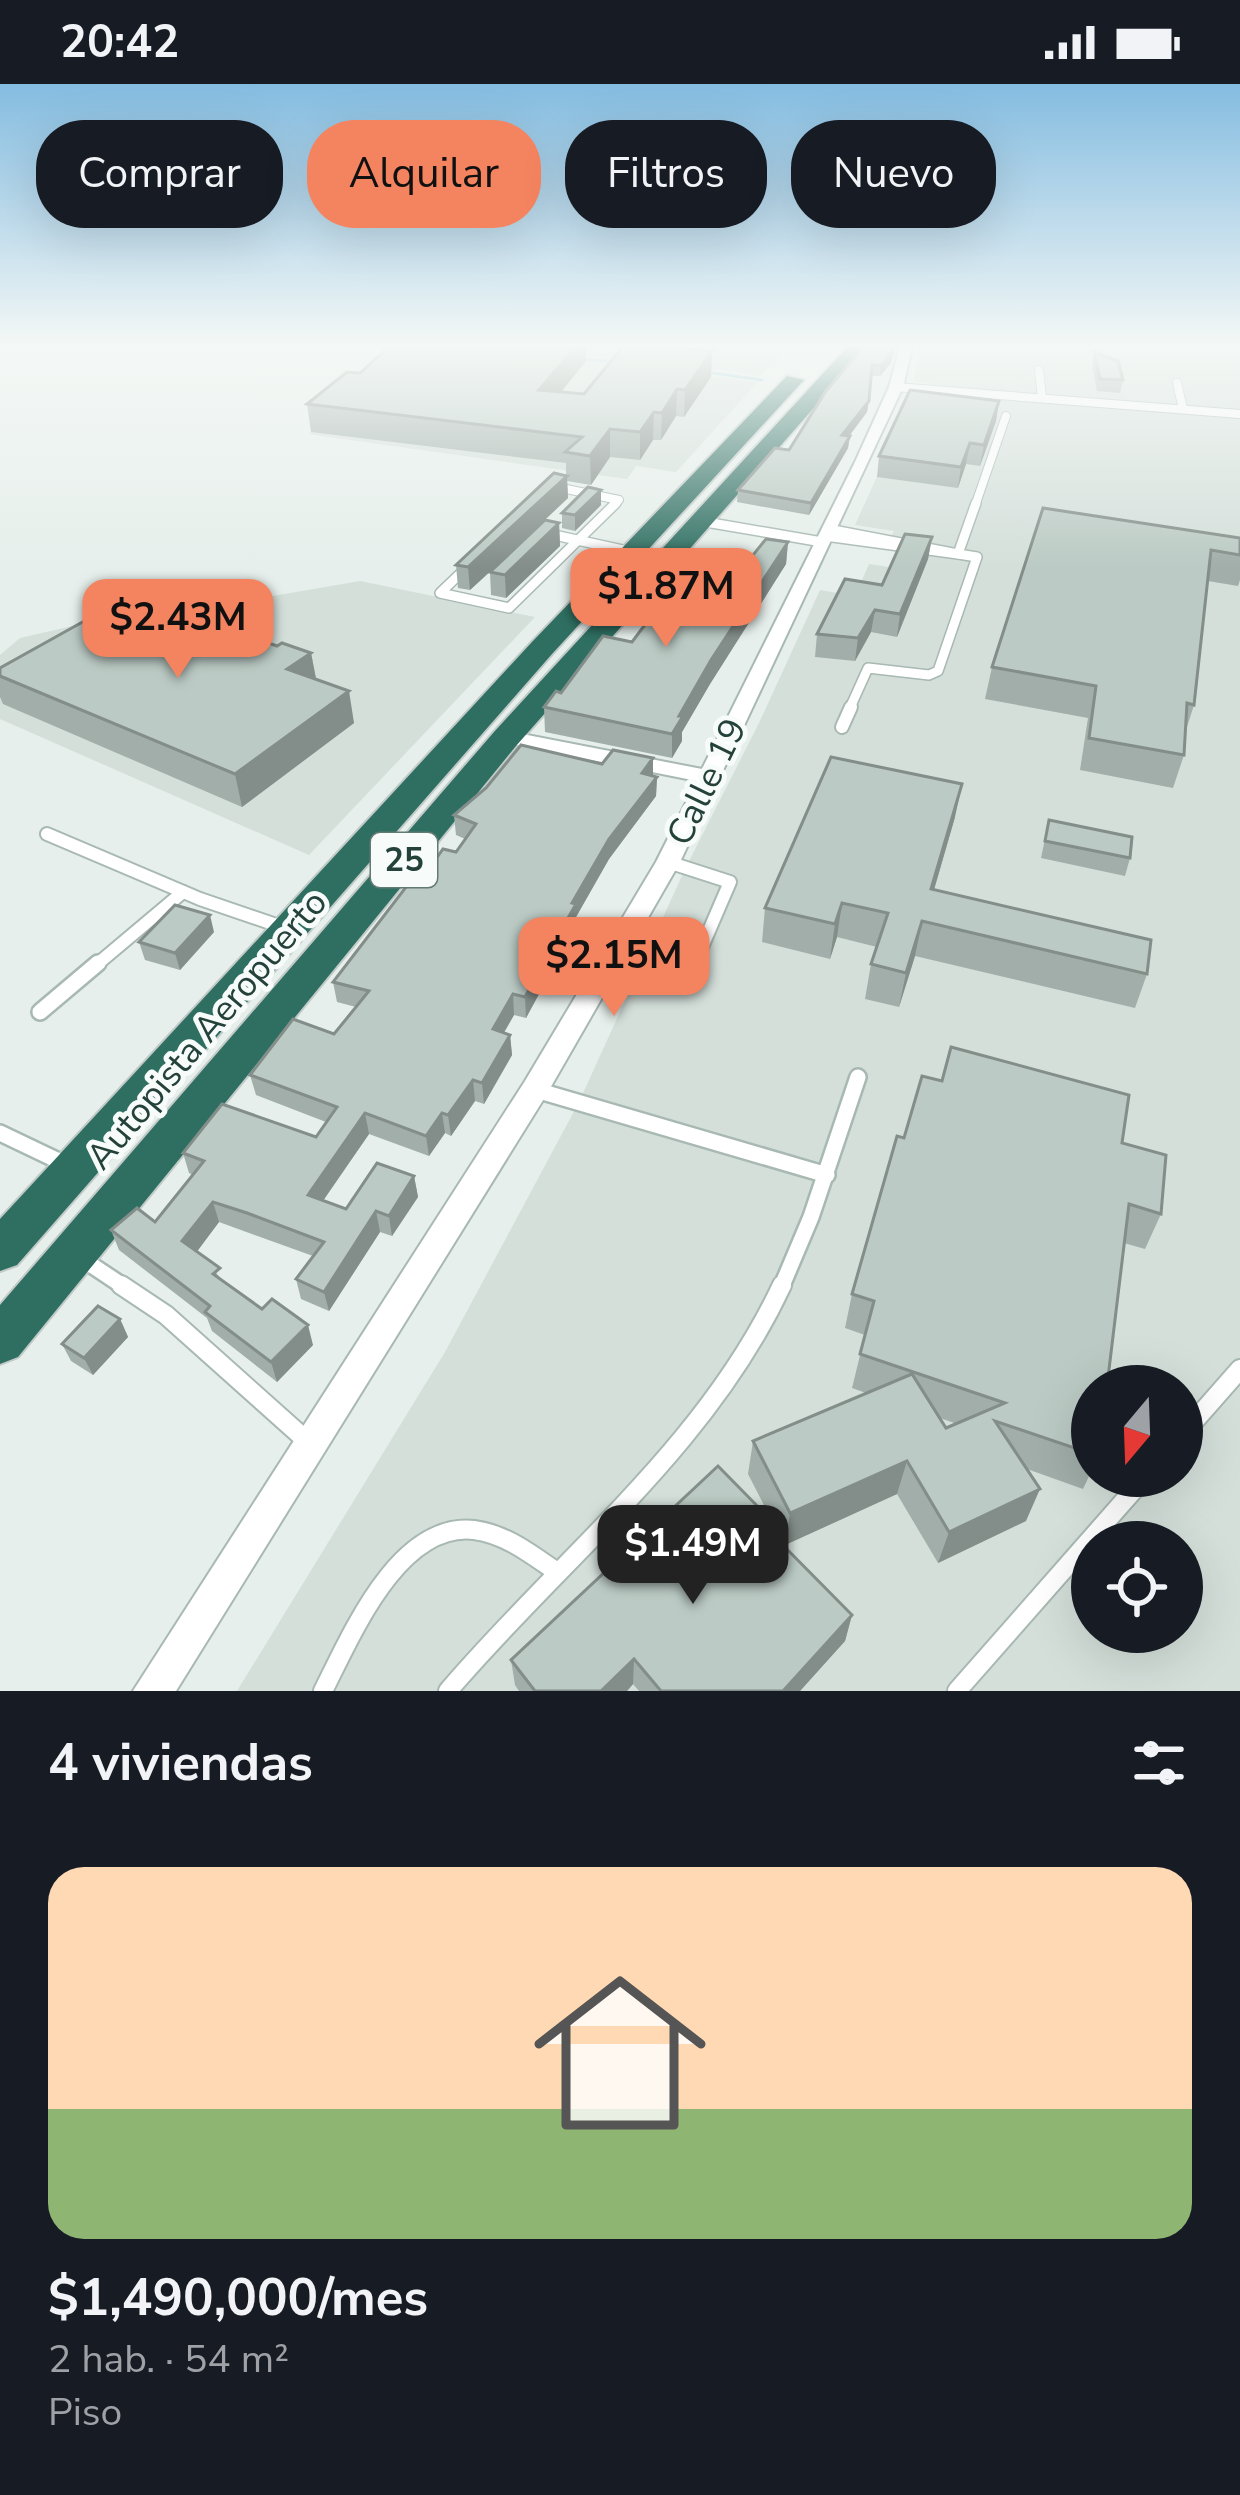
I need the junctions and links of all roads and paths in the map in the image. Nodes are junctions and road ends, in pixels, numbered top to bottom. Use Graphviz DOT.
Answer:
graph roads {
  1 [pos="758,418"];
  2 [pos="792,418"];
  3 [pos="881,418"];
  4 [pos="1005,418"];
  5 [pos="587,492"];
  6 [pos="572,506"];
  7 [pos="558,520"];
  8 [pos="698,521"];
  9 [pos="544,533"];
  10 [pos="825,536"];
  11 [pos="577,540"];
  12 [pos="530,547"];
  13 [pos="632,552"];
  14 [pos="958,554"];
  15 [pos="486,588"];
  16 [pos="471,602"];
  17 [pos="842,727"];
  18 [pos="507,736"];
  19 [pos="709,777"];
  20 [pos="47,834"];
  21 [pos="668,862"];
  22 [pos="183,892"];
  23 [pos="290,929"];
  24 [pos="702,947"];
  25 [pos="40,1012"];
  26 [pos="858,1077"];
  27 [pos="535,1090"];
  28 [pos="0,1133"];
  29 [pos="74,1168"];
  30 [pos="827,1175"];
  31 [pos="0,1251"];
  32 [pos="74,1255"];
  33 [pos="0,1341"];
  34 [pos="1240,1369"];
  35 [pos="1203,1412"];
  36 [pos="312,1446"];
  37 [pos="1128,1497"];
  38 [pos="557,1572"];
  39 [pos="153,1691"];
  40 [pos="323,1691"];
  41 [pos="448,1691"];
  42 [pos="957,1691"];
  1 -- 13 [label="highway, Autopista Aeropuerto / 25"];
  2 -- 8 [label="highway, Autopista Aeropuerto / 25"];
  3 -- 10 [label="street, Calle 19"];
  4 -- 14 [label="lane"];
  5 -- 6 [label="lane"];
  5 -- 11 [label="lane"];
  5 -- 16 [label="lane"];
  7 -- 9 [label="lane"];
  8 -- 10 [label="lane"];
  8 -- 18 [label="highway, Autopista Aeropuerto / 25"];
  9 -- 11 [label="lane"];
  9 -- 12 [label="lane"];
  10 -- 14 [label="lane"];
  10 -- 19 [label="street, Calle 19"];
  11 -- 13 [label="lane"];
  11 -- 16 [label="lane"];
  13 -- 23 [label="highway, Autopista Aeropuerto / 25"];
  14 -- 17 [label="lane"];
  15 -- 16 [label="lane"];
  18 -- 19 [label="street"];
  18 -- 32 [label="highway, Autopista Aeropuerto / 25"];
  19 -- 21 [label="street, Calle 19"];
  20 -- 22 [label="lane"];
  21 -- 24 [label="lane"];
  21 -- 27 [label="street, Calle 19"];
  22 -- 23 [label="lane"];
  22 -- 25 [label="lane"];
  23 -- 29 [label="highway, Autopista Aeropuerto / 25"];
  26 -- 30 [label="lane"];
  27 -- 30 [label="lane"];
  27 -- 36 [label="street, Calle 19"];
  28 -- 29 [label="lane"];
  29 -- 31 [label="highway, Autopista Aeropuerto / 25"];
  30 -- 38 [label="lane"];
  32 -- 33 [label="highway, Autopista Aeropuerto / 25"];
  32 -- 36 [label="lane"];
  34 -- 35 [label="lane"];
  36 -- 39 [label="street, Calle 19"];
  37 -- 42 [label="lane"];
  38 -- 40 [label="lane"];
  38 -- 41 [label="lane"];
}
